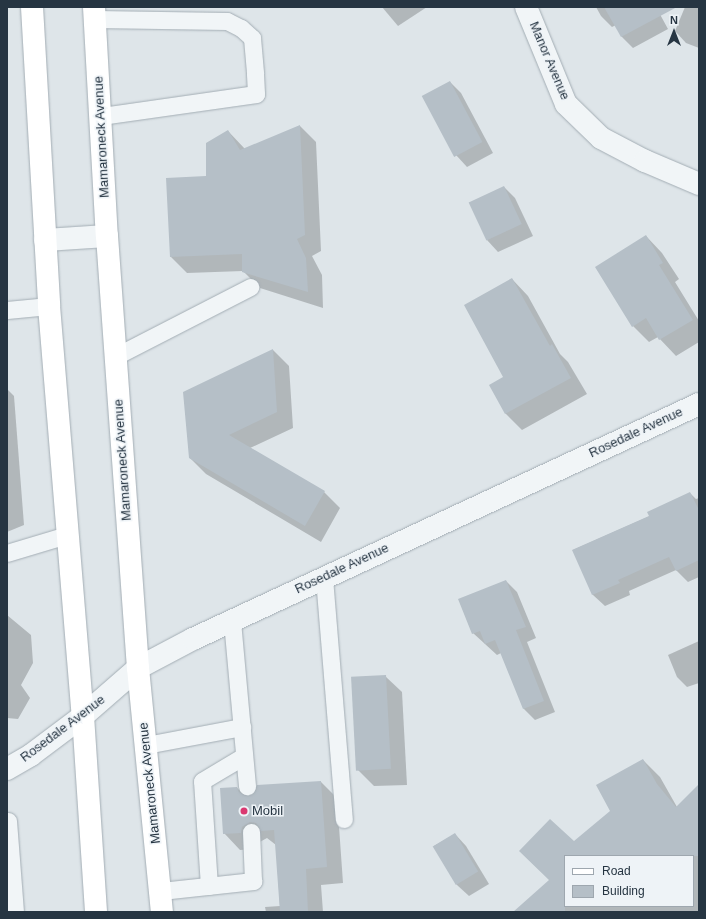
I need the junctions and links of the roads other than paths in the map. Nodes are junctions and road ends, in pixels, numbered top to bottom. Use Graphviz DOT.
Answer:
graph roads {
  1 [pos="32,7"];
  2 [pos="526,7"];
  3 [pos="95,13"];
  4 [pos="101,116"];
  5 [pos="699,184"];
  6 [pos="107,236"];
  7 [pos="45,240"];
  8 [pos="250,287"];
  9 [pos="49,306"];
  10 [pos="7,310"];
  11 [pos="116,356"];
  12 [pos="699,404"];
  13 [pos="67,535"];
  14 [pos="7,553"];
  15 [pos="324,578"];
  16 [pos="232,621"];
  17 [pos="138,668"];
  18 [pos="83,716"];
  19 [pos="242,727"];
  20 [pos="146,745"];
  21 [pos="244,756"];
  22 [pos="7,769"];
  23 [pos="247,786"];
  24 [pos="344,819"];
  25 [pos="8,821"];
  26 [pos="251,832"];
  27 [pos="209,886"];
  28 [pos="162,902"];
  29 [pos="14,912"];
  30 [pos="96,912"];
  1 -- 7 [label="main road"];
  2 -- 5 [label="street, Manor Avenue"];
  3 -- 4 [label="main road, Mamaroneck Avenue"];
  3 -- 4 [label="lane"];
  4 -- 6 [label="main road, Mamaroneck Avenue"];
  6 -- 7 [label="street"];
  6 -- 11 [label="main road, Mamaroneck Avenue"];
  7 -- 9 [label="main road"];
  8 -- 11 [label="lane"];
  9 -- 10 [label="lane"];
  9 -- 13 [label="main road"];
  11 -- 17 [label="main road, Mamaroneck Avenue"];
  12 -- 15 [label="street, Rosedale Avenue"];
  13 -- 14 [label="lane"];
  13 -- 18 [label="main road"];
  15 -- 16 [label="street, Rosedale Avenue"];
  15 -- 24 [label="lane"];
  16 -- 17 [label="street, Rosedale Avenue"];
  16 -- 19 [label="lane"];
  17 -- 18 [label="street, Rosedale Avenue"];
  17 -- 20 [label="main road, Mamaroneck Avenue"];
  18 -- 22 [label="street, Rosedale Avenue"];
  18 -- 30 [label="main road"];
  19 -- 20 [label="lane"];
  19 -- 21 [label="lane"];
  20 -- 28 [label="main road, Mamaroneck Avenue"];
  21 -- 23 [label="lane"];
  21 -- 27 [label="lane"];
  25 -- 29 [label="lane"];
  26 -- 27 [label="lane"];
  27 -- 28 [label="lane"];
}
